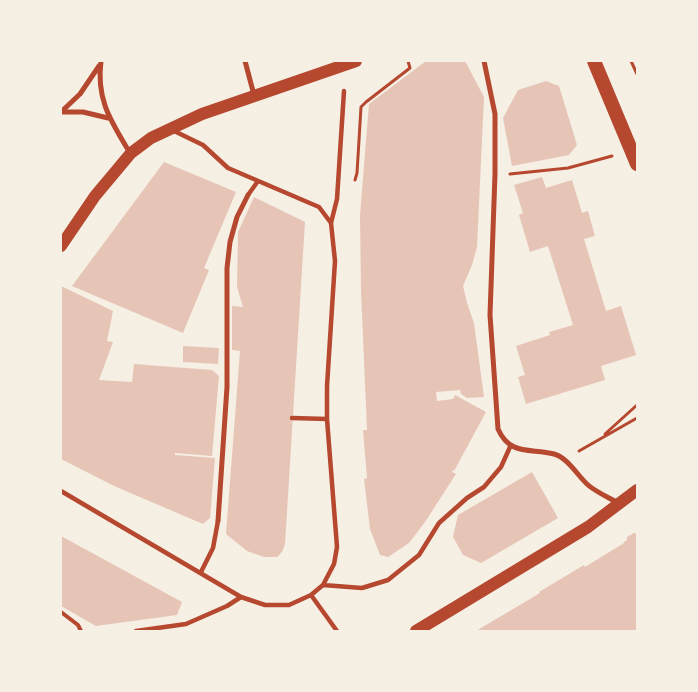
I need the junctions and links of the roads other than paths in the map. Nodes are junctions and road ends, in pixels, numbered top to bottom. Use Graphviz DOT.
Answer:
graph roads {
  1 [pos="245,61"];
  2 [pos="356,61"];
  3 [pos="484,61"];
  4 [pos="594,61"];
  5 [pos="100,63"];
  6 [pos="344,91"];
  7 [pos="254,96"];
  8 [pos="61,112"];
  9 [pos="108,118"];
  10 [pos="169,129"];
  11 [pos="130,153"];
  12 [pos="634,157"];
  13 [pos="258,181"];
  14 [pos="248,196"];
  15 [pos="330,223"];
  16 [pos="61,246"];
  17 [pos="292,418"];
  18 [pos="327,419"];
  19 [pos="510,447"];
  20 [pos="637,490"];
  21 [pos="61,491"];
  22 [pos="618,503"];
  23 [pos="218,521"];
  24 [pos="201,572"];
  25 [pos="322,585"];
  26 [pos="311,595"];
  27 [pos="241,597"];
  28 [pos="61,612"];
  29 [pos="81,631"];
  30 [pos="136,631"];
  31 [pos="337,631"];
  32 [pos="416,631"];
  1 -- 7 [label="street"];
  2 -- 7 [label="main road"];
  3 -- 19 [label="street"];
  4 -- 12 [label="highway"];
  5 -- 8 [label="street"];
  5 -- 9 [label="street"];
  6 -- 15 [label="street"];
  7 -- 10 [label="main road"];
  8 -- 9 [label="street"];
  9 -- 11 [label="street"];
  10 -- 11 [label="main road"];
  10 -- 13 [label="street"];
  11 -- 16 [label="main road"];
  13 -- 14 [label="street"];
  13 -- 15 [label="street"];
  14 -- 23 [label="street"];
  15 -- 18 [label="street"];
  17 -- 18 [label="street"];
  18 -- 25 [label="street"];
  19 -- 22 [label="street"];
  19 -- 25 [label="street"];
  20 -- 22 [label="main road"];
  21 -- 24 [label="street"];
  22 -- 32 [label="main road"];
  23 -- 24 [label="street"];
  24 -- 27 [label="street"];
  25 -- 26 [label="street"];
  26 -- 27 [label="street"];
  26 -- 31 [label="street"];
  27 -- 30 [label="street"];
  28 -- 29 [label="lane"];
}
